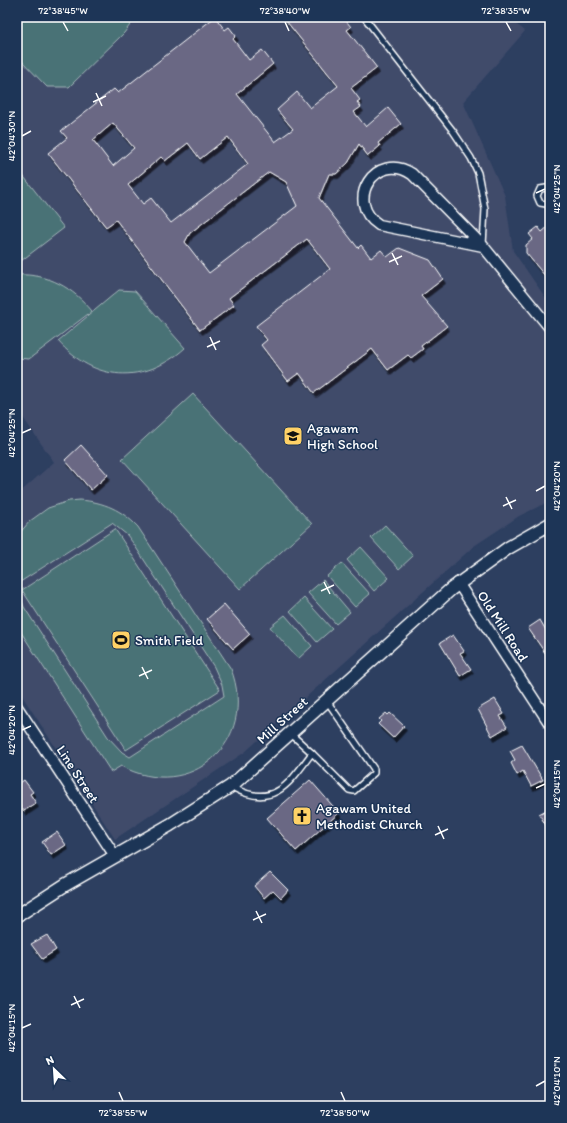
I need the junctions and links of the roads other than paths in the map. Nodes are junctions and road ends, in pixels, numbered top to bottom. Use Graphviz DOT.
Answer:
graph roads {
  1 [pos="364,17"];
  2 [pos="549,187"];
  3 [pos="550,202"];
  4 [pos="483,246"];
  5 [pos="550,328"];
  6 [pos="550,524"];
  7 [pos="458,583"];
  8 [pos="326,701"];
  9 [pos="17,707"];
  10 [pos="550,724"];
  11 [pos="290,734"];
  12 [pos="312,753"];
  13 [pos="230,786"];
  14 [pos="115,856"];
  15 [pos="17,916"];
  1 -- 4 [label="lane"];
  2 -- 3 [label="lane"];
  4 -- 4 [label="street"];
  4 -- 5 [label="street"];
  6 -- 7 [label="street, Mill Street"];
  7 -- 8 [label="street, Mill Street"];
  7 -- 10 [label="street, Old Mill Road"];
  8 -- 11 [label="street, Mill Street"];
  8 -- 12 [label="lane"];
  9 -- 14 [label="street, Line Street"];
  11 -- 12 [label="lane"];
  11 -- 13 [label="street, Mill Street"];
  12 -- 13 [label="lane"];
  13 -- 14 [label="street, Mill Street"];
  14 -- 15 [label="street, Mill Street"];
}
